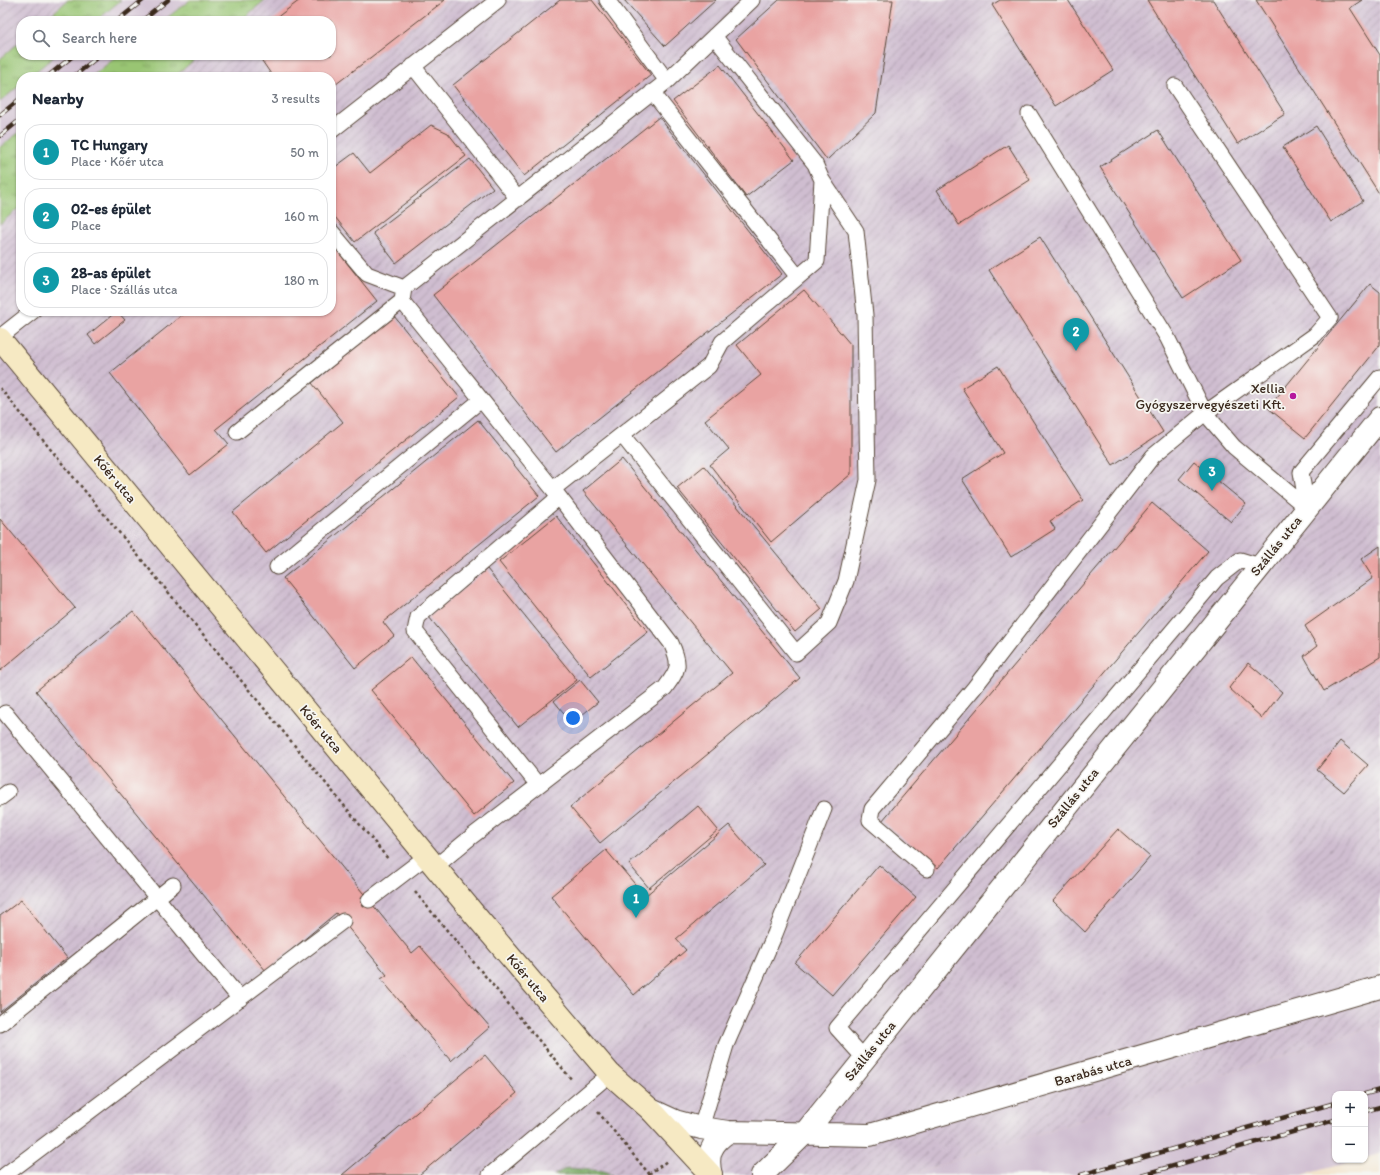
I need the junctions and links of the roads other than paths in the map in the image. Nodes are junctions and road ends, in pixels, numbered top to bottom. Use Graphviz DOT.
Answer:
graph roads {
  1 [pos="498,0"];
  2 [pos="607,0"];
  3 [pos="752,0"];
  4 [pos="714,36"];
  5 [pos="413,66"];
  6 [pos="668,81"];
  7 [pos="1175,86"];
  8 [pos="652,92"];
  9 [pos="1029,114"];
  10 [pos="336,127"];
  11 [pos="822,180"];
  12 [pos="518,199"];
  13 [pos="336,237"];
  14 [pos="798,277"];
  15 [pos="403,294"];
  16 [pos="27,316"];
  17 [pos="0,338"];
  18 [pos="1380,377"];
  19 [pos="481,400"];
  20 [pos="1205,413"];
  21 [pos="1380,418"];
  22 [pos="238,432"];
  23 [pos="622,435"];
  24 [pos="556,493"];
  25 [pos="1307,508"];
  26 [pos="1260,566"];
  27 [pos="277,567"];
  28 [pos="5,713"];
  29 [pos="538,785"];
  30 [pos="824,809"];
  31 [pos="431,862"];
  32 [pos="927,869"];
  33 [pos="173,885"];
  34 [pos="157,898"];
  35 [pos="369,900"];
  36 [pos="343,921"];
  37 [pos="1380,987"];
  38 [pos="240,999"];
  39 [pos="0,1024"];
  40 [pos="864,1058"];
  41 [pos="610,1074"];
  42 [pos="651,1110"];
  43 [pos="701,1128"];
  44 [pos="728,1132"];
  45 [pos="804,1134"];
  46 [pos="5,1175"];
  47 [pos="490,1175"];
  48 [pos="711,1175"];
  49 [pos="762,1175"];
  1 -- 5 [label="lane"];
  2 -- 6 [label="lane"];
  3 -- 4 [label="lane"];
  4 -- 6 [label="lane"];
  4 -- 11 [label="lane"];
  5 -- 10 [label="lane"];
  5 -- 12 [label="lane"];
  6 -- 8 [label="lane"];
  7 -- 20 [label="lane"];
  8 -- 12 [label="lane"];
  8 -- 14 [label="lane"];
  9 -- 20 [label="lane"];
  11 -- 14 [label="lane"];
  11 -- 23 [label="lane"];
  12 -- 15 [label="lane"];
  13 -- 15 [label="lane"];
  14 -- 23 [label="lane"];
  15 -- 19 [label="lane"];
  15 -- 22 [label="lane"];
  16 -- 17 [label="lane"];
  17 -- 31 [label="street, Kőér utca"];
  18 -- 25 [label="lane"];
  19 -- 24 [label="lane"];
  19 -- 27 [label="lane"];
  20 -- 25 [label="lane"];
  20 -- 32 [label="lane"];
  21 -- 25 [label="street, Szállás utca"];
  23 -- 24 [label="lane"];
  24 -- 29 [label="lane"];
  24 -- 29 [label="lane"];
  25 -- 26 [label="street, Szállás utca"];
  26 -- 40 [label="street, Szállás utca"];
  26 -- 40 [label="lane"];
  28 -- 34 [label="lane"];
  29 -- 31 [label="lane"];
  30 -- 43 [label="lane"];
  31 -- 35 [label="lane"];
  31 -- 41 [label="street, Kőér utca"];
  33 -- 34 [label="lane"];
  34 -- 38 [label="lane"];
  34 -- 39 [label="lane"];
  36 -- 38 [label="lane"];
  37 -- 45 [label="street, Barabás utca"];
  38 -- 46 [label="lane"];
  40 -- 45 [label="street, Szállás utca"];
  41 -- 42 [label="street, Kőér utca"];
  41 -- 47 [label="lane"];
  42 -- 43 [label="street, Kőér utca"];
  42 -- 48 [label="street, Kőér utca"];
  43 -- 44 [label="street, Kőér utca"];
  44 -- 45 [label="street, Kőér utca"];
  44 -- 48 [label="street, Kőér utca"];
  45 -- 49 [label="street, Szállás utca"];
}
